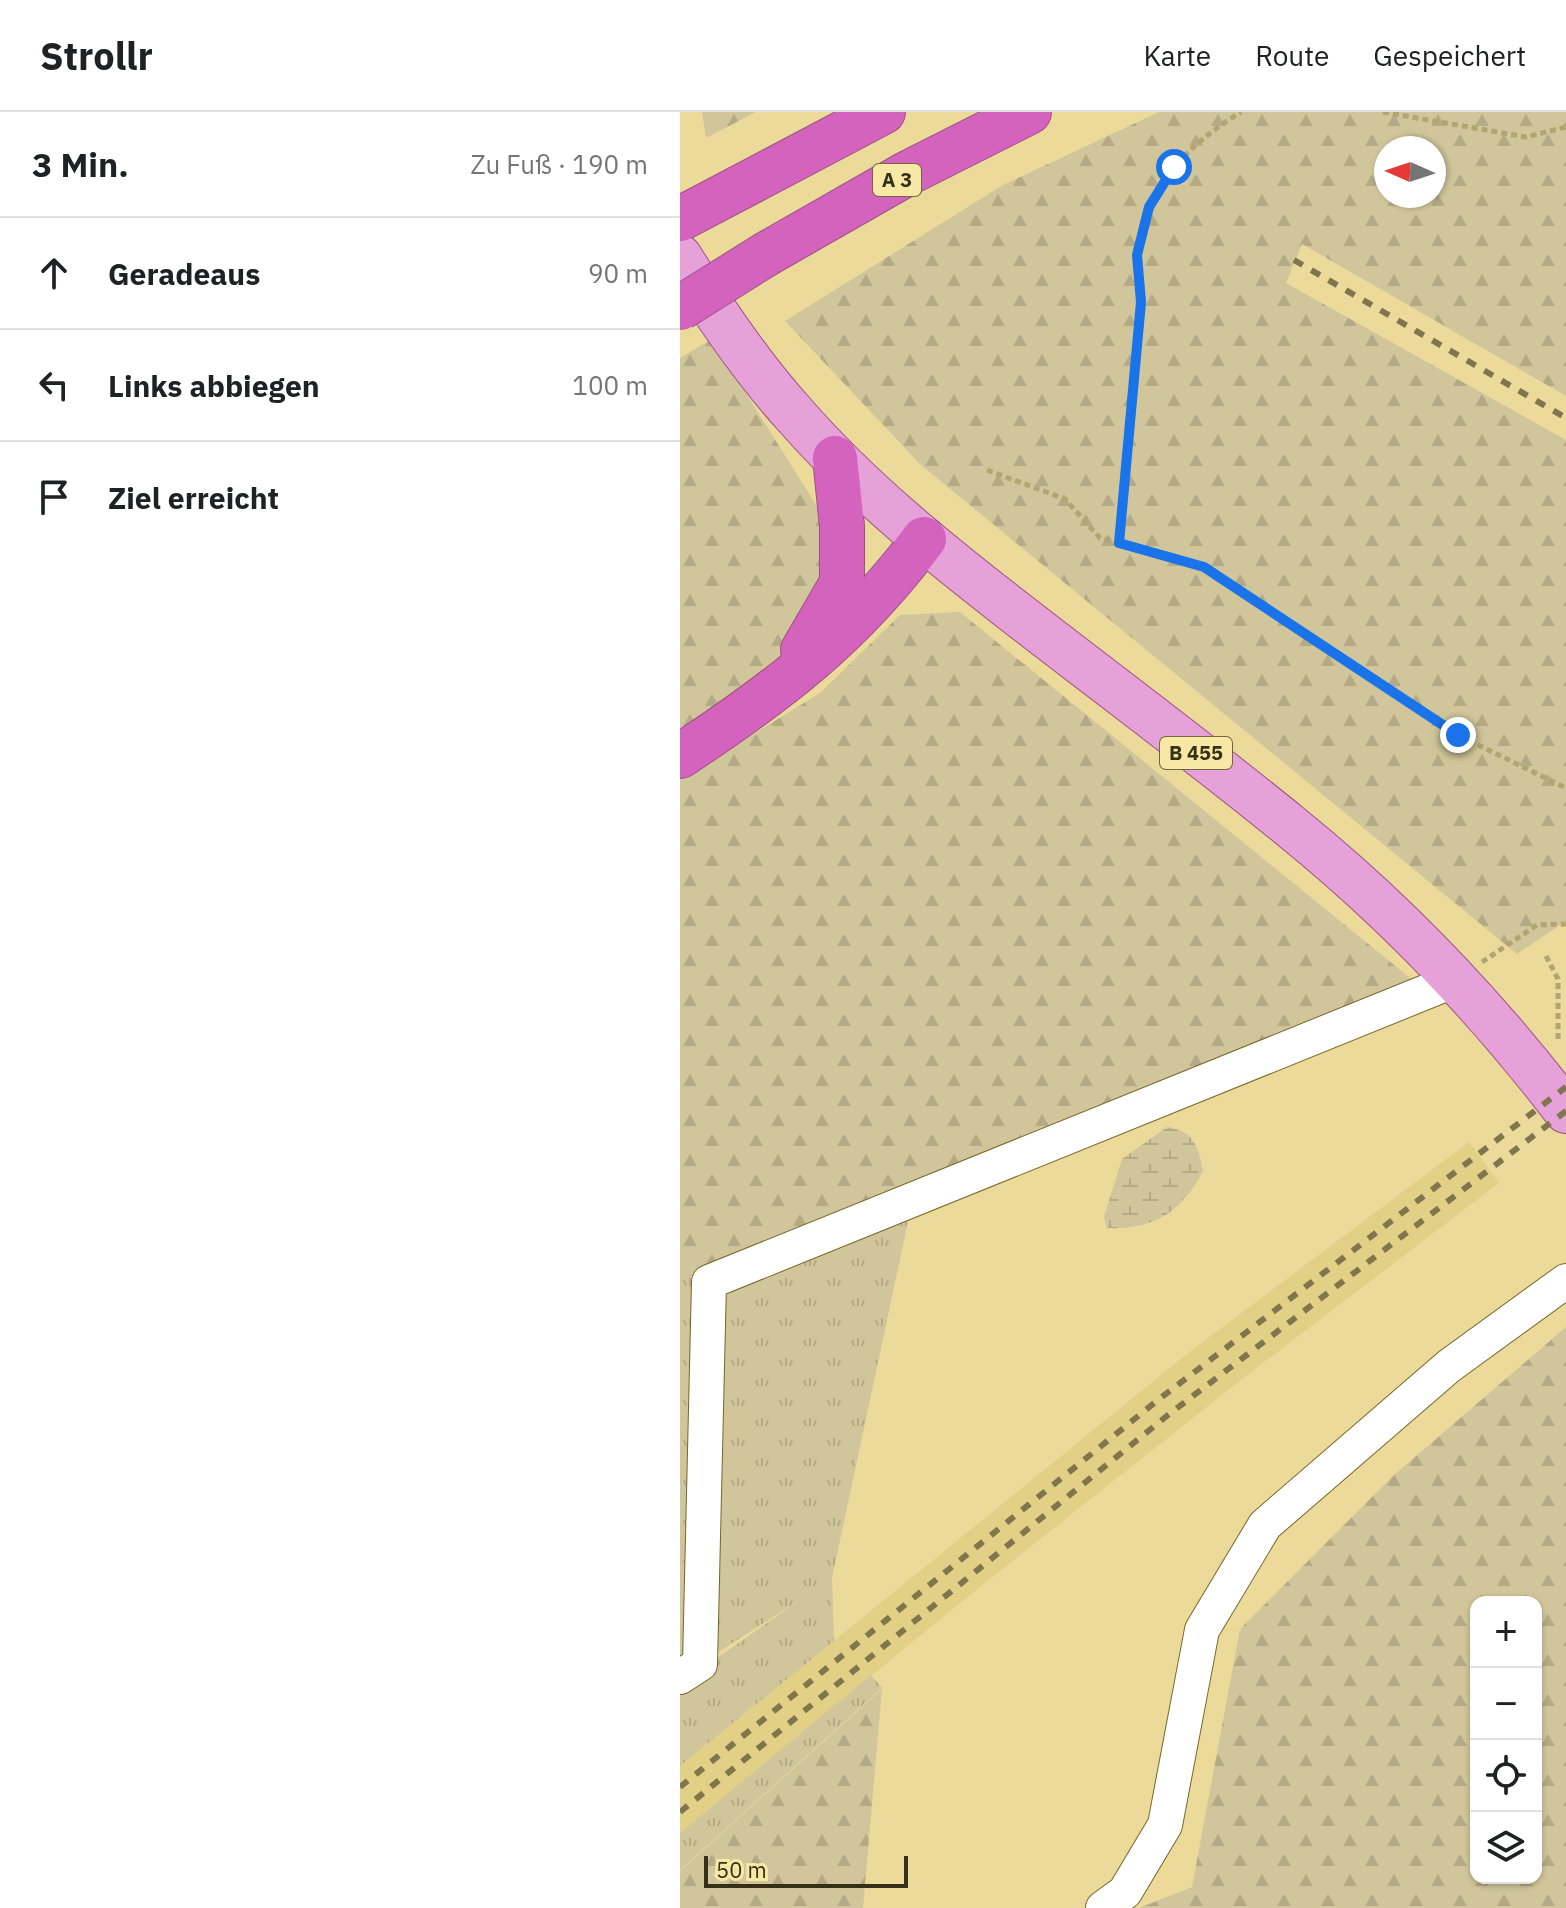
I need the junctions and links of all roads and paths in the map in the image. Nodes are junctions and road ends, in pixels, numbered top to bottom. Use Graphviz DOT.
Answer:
graph roads {
  1 [pos="883,112"];
  2 [pos="1029,112"];
  3 [pos="1241,112"];
  4 [pos="1383,112"];
  5 [pos="1566,127"];
  6 [pos="680,219"];
  7 [pos="680,257"];
  8 [pos="680,308"];
  9 [pos="835,458"];
  10 [pos="987,470"];
  11 [pos="924,539"];
  12 [pos="1119,543"];
  13 [pos="842,583"];
  14 [pos="768,698"];
  15 [pos="680,756"];
  16 [pos="1566,788"];
  17 [pos="1566,924"];
  18 [pos="1546,956"];
  19 [pos="1458,979"];
  20 [pos="1558,1049"];
  21 [pos="1566,1111"];
  22 [pos="1566,1281"];
  23 [pos="680,1677"];
  24 [pos="1103,1908"];
  1 -- 6 [label="highway"];
  2 -- 8 [label="highway, A 3, bridge"];
  3 -- 12 [label="path"];
  4 -- 5 [label="path"];
  7 -- 9 [label="main road, B 455"];
  9 -- 11 [label="main road, B 455"];
  9 -- 13 [label="highway"];
  10 -- 12 [label="path"];
  11 -- 13 [label="highway"];
  11 -- 14 [label="highway"];
  11 -- 19 [label="main road, B 455"];
  12 -- 16 [label="path"];
  13 -- 14 [label="highway"];
  14 -- 15 [label="highway"];
  17 -- 19 [label="path"];
  18 -- 20 [label="path"];
  19 -- 21 [label="main road, B 455"];
  19 -- 23 [label="lane"];
  22 -- 24 [label="lane"];
}
